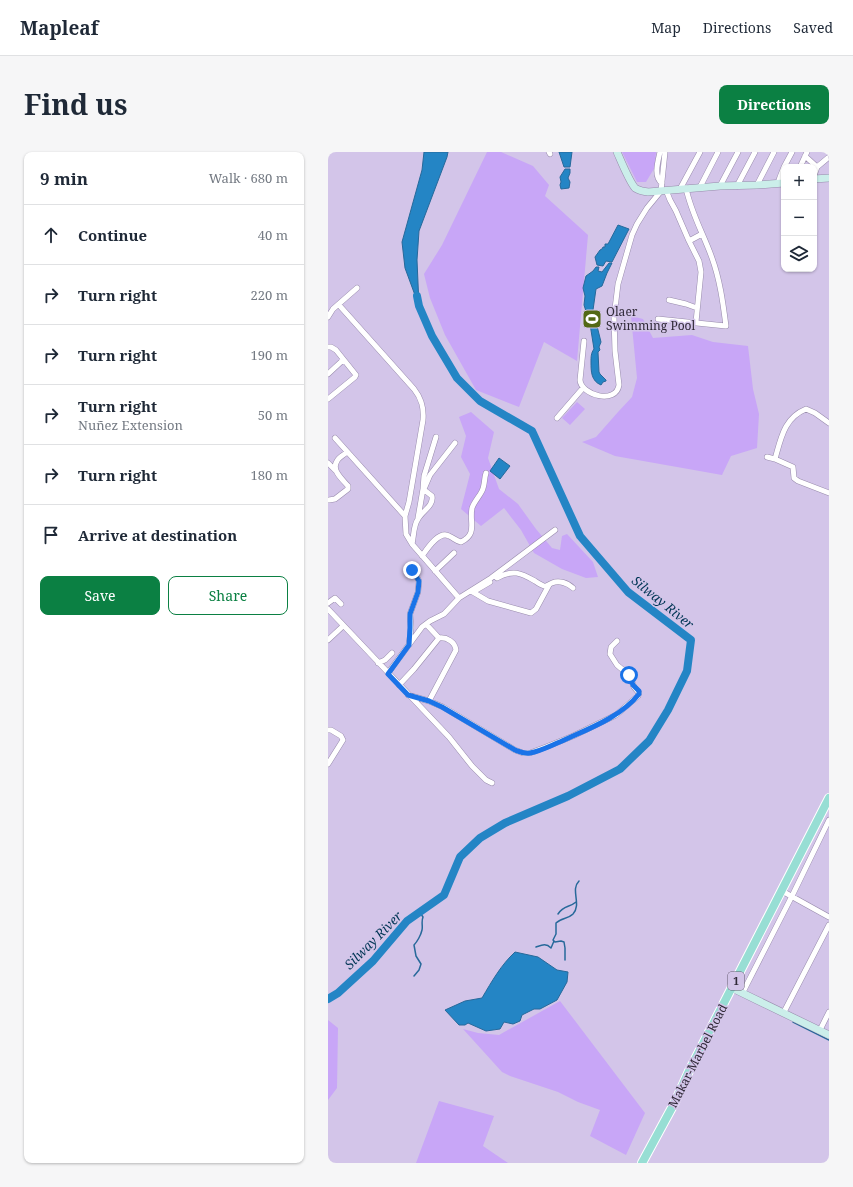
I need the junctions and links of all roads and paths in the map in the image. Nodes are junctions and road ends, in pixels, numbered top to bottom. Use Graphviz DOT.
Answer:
graph roads {
  1 [pos="617,152"];
  2 [pos="660,152"];
  3 [pos="669,152"];
  4 [pos="700,152"];
  5 [pos="718,152"];
  6 [pos="738,152"];
  7 [pos="755,152"];
  8 [pos="774,152"];
  9 [pos="792,152"];
  10 [pos="806,154"];
  11 [pos="665,155"];
  12 [pos="829,157"];
  13 [pos="786,164"];
  14 [pos="801,164"];
  15 [pos="814,164"];
  16 [pos="817,167"];
  17 [pos="817,177"];
  18 [pos="829,178"];
  19 [pos="781,183"];
  20 [pos="757,185"];
  21 [pos="720,186"];
  22 [pos="737,186"];
  23 [pos="700,187"];
  24 [pos="663,188"];
  25 [pos="683,188"];
  26 [pos="702,234"];
  27 [pos="689,241"];
  28 [pos="357,288"];
  29 [pos="669,300"];
  30 [pos="339,305"];
  31 [pos="697,308"];
  32 [pos="328,317"];
  33 [pos="658,319"];
  34 [pos="696,322"];
  35 [pos="584,341"];
  36 [pos="328,347"];
  37 [pos="344,360"];
  38 [pos="328,374"];
  39 [pos="583,388"];
  40 [pos="328,399"];
  41 [pos="557,418"];
  42 [pos="829,424"];
  43 [pos="436,437"];
  44 [pos="335,438"];
  45 [pos="455,443"];
  46 [pos="347,452"];
  47 [pos="767,457"];
  48 [pos="775,459"];
  49 [pos="328,463"];
  50 [pos="336,472"];
  51 [pos="486,473"];
  52 [pos="423,489"];
  53 [pos="829,493"];
  54 [pos="328,500"];
  55 [pos="405,516"];
  56 [pos="418,519"];
  57 [pos="555,530"];
  58 [pos="412,544"];
  59 [pos="454,553"];
  60 [pos="422,556"];
  61 [pos="412,570"];
  62 [pos="435,571"];
  63 [pos="550,584"];
  64 [pos="573,588"];
  65 [pos="472,591"];
  66 [pos="459,598"];
  67 [pos="328,603"];
  68 [pos="341,604"];
  69 [pos="328,609"];
  70 [pos="426,624"];
  71 [pos="344,626"];
  72 [pos="439,638"];
  73 [pos="328,640"];
  74 [pos="616,641"];
  75 [pos="409,645"];
  76 [pos="392,653"];
  77 [pos="378,663"];
  78 [pos="388,674"];
  79 [pos="398,684"];
  80 [pos="408,695"];
  81 [pos="429,701"];
  82 [pos="328,730"];
  83 [pos="328,764"];
  84 [pos="492,782"];
  85 [pos="829,800"];
  86 [pos="829,820"];
  87 [pos="782,890"];
  88 [pos="792,896"];
  89 [pos="829,917"];
  90 [pos="829,925"];
  91 [pos="732,988"];
  92 [pos="744,990"];
  93 [pos="784,1012"];
  94 [pos="829,1012"];
  95 [pos="820,1030"];
  96 [pos="829,1035"];
  97 [pos="642,1163"];
  1 -- 24 [label="main road"];
  2 -- 24 [label="street"];
  3 -- 11 [label="street"];
  4 -- 25 [label="street"];
  5 -- 23 [label="street"];
  6 -- 21 [label="street"];
  7 -- 22 [label="street"];
  8 -- 20 [label="street"];
  9 -- 13 [label="street"];
  10 -- 14 [label="street"];
  10 -- 15 [label="street"];
  11 -- 24 [label="street"];
  12 -- 16 [label="street"];
  17 -- 18 [label="main road"];
  19 -- 20 [label="main road"];
  20 -- 22 [label="main road"];
  21 -- 22 [label="main road"];
  21 -- 23 [label="main road"];
  23 -- 25 [label="main road"];
  24 -- 25 [label="main road"];
  24 -- 27 [label="street"];
  24 -- 39 [label="street"];
  25 -- 26 [label="street"];
  26 -- 27 [label="street"];
  26 -- 34 [label="street"];
  27 -- 31 [label="street"];
  28 -- 30 [label="street"];
  29 -- 31 [label="street"];
  30 -- 32 [label="street"];
  30 -- 55 [label="street"];
  31 -- 34 [label="street"];
  33 -- 34 [label="street"];
  35 -- 39 [label="street"];
  36 -- 37 [label="street"];
  37 -- 38 [label="street"];
  37 -- 40 [label="street"];
  39 -- 41 [label="street"];
  42 -- 48 [label="street"];
  43 -- 52 [label="street"];
  44 -- 46 [label="street"];
  45 -- 52 [label="street"];
  46 -- 50 [label="street"];
  46 -- 55 [label="street"];
  47 -- 48 [label="street"];
  48 -- 53 [label="street"];
  49 -- 50 [label="street"];
  50 -- 54 [label="street"];
  51 -- 60 [label="street"];
  52 -- 56 [label="street"];
  52 -- 56 [label="street"];
  55 -- 58 [label="street"];
  56 -- 58 [label="street"];
  57 -- 65 [label="street"];
  58 -- 60 [label="street"];
  59 -- 62 [label="street"];
  60 -- 62 [label="street"];
  61 -- 75 [label="street"];
  62 -- 66 [label="street"];
  63 -- 64 [label="street"];
  63 -- 65 [label="street"];
  63 -- 65 [label="street"];
  65 -- 66 [label="street"];
  66 -- 70 [label="street"];
  67 -- 68 [label="street"];
  69 -- 71 [label="street"];
  70 -- 72 [label="street"];
  70 -- 75 [label="street"];
  71 -- 73 [label="street"];
  71 -- 77 [label="street"];
  72 -- 79 [label="street"];
  72 -- 81 [label="street"];
  74 -- 81 [label="street"];
  75 -- 78 [label="street"];
  76 -- 77 [label="street"];
  77 -- 78 [label="street"];
  78 -- 79 [label="street"];
  79 -- 80 [label="street"];
  80 -- 81 [label="street"];
  80 -- 84 [label="street"];
  82 -- 83 [label="street"];
  85 -- 87 [label="main road, Makar-Marbel Road / 1"];
  86 -- 88 [label="street"];
  87 -- 88 [label="street"];
  87 -- 91 [label="main road, Makar-Marbel Road / 1"];
  88 -- 89 [label="street"];
  88 -- 92 [label="street"];
  90 -- 93 [label="street"];
  91 -- 93 [label="main road"];
  91 -- 97 [label="main road, Makar-Marbel Road / 1"];
  93 -- 95 [label="main road"];
  94 -- 95 [label="street"];
  95 -- 96 [label="main road"];
}
